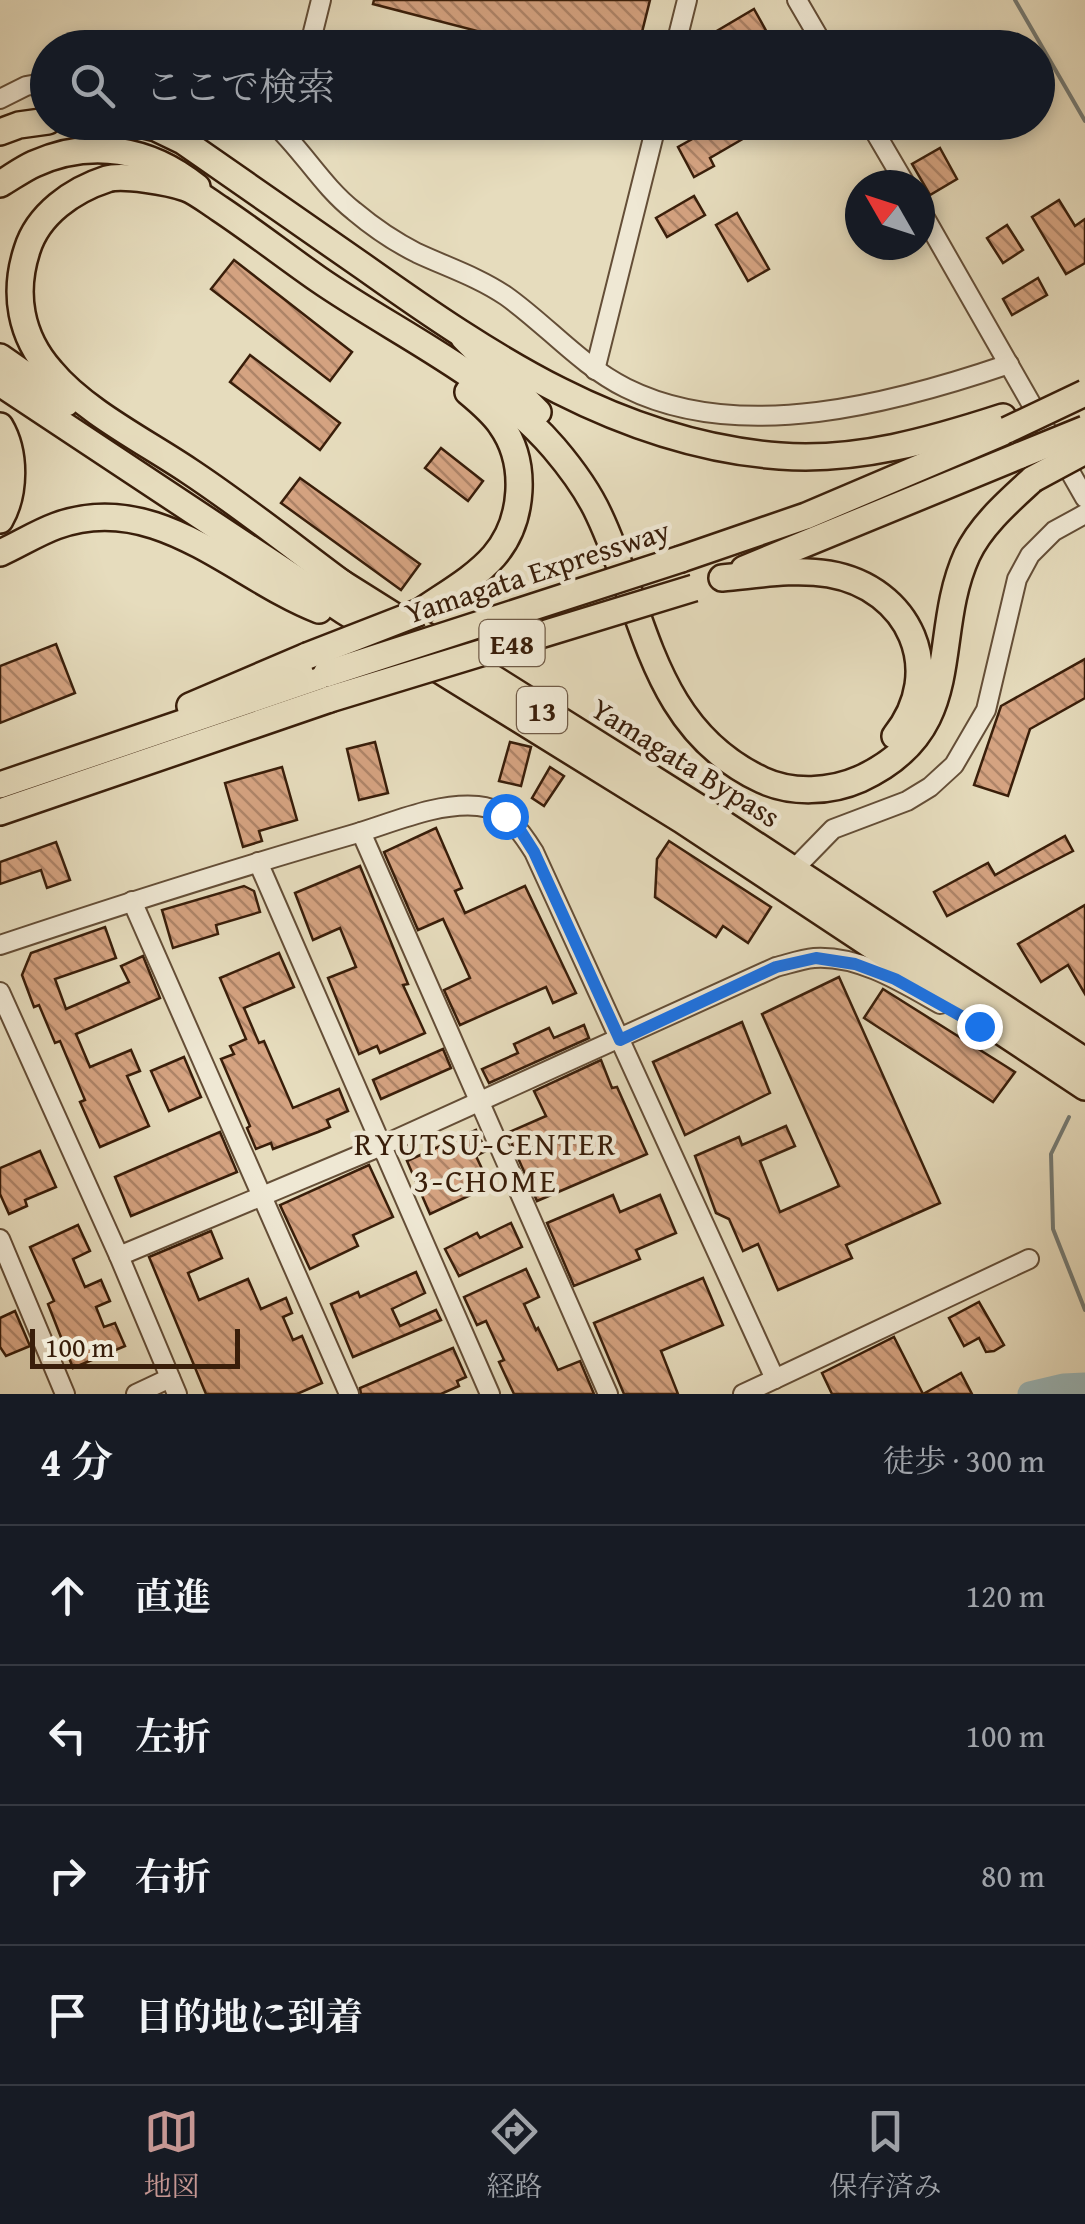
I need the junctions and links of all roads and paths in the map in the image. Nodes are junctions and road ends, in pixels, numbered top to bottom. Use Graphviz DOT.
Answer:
graph roads {
  1 [pos="320,0"];
  2 [pos="687,0"];
  3 [pos="797,0"];
  4 [pos="312,30"];
  5 [pos="680,30"];
  6 [pos="814,30"];
  7 [pos="30,85"];
  8 [pos="0,99"];
  9 [pos="30,124"];
  10 [pos="0,132"];
  11 [pos="101,140"];
  12 [pos="140,140"];
  13 [pos="181,140"];
  14 [pos="291,140"];
  15 [pos="652,140"];
  16 [pos="880,140"];
  17 [pos="0,167"];
  18 [pos="897,170"];
  19 [pos="0,184"];
  20 [pos="246,185"];
  21 [pos="240,222"];
  22 [pos="935,235"];
  23 [pos="464,338"];
  24 [pos="414,342"];
  25 [pos="0,357"];
  26 [pos="1009,364"];
  27 [pos="595,370"];
  28 [pos="0,383"];
  29 [pos="1085,392"];
  30 [pos="1005,424"];
  31 [pos="0,426"];
  32 [pos="1085,428"];
  33 [pos="1085,451"];
  34 [pos="1085,498"];
  35 [pos="1085,514"];
  36 [pos="0,520"];
  37 [pos="0,553"];
  38 [pos="722,578"];
  39 [pos="343,584"];
  40 [pos="344,612"];
  41 [pos="321,677"];
  42 [pos="0,784"];
  43 [pos="0,812"];
  44 [pos="361,832"];
  45 [pos="258,862"];
  46 [pos="794,869"];
  47 [pos="132,901"];
  48 [pos="0,945"];
  49 [pos="0,992"];
  50 [pos="620,1040"];
  51 [pos="1083,1077"];
  52 [pos="480,1101"];
  53 [pos="379,1146"];
  54 [pos="261,1197"];
  55 [pos="0,1238"];
  56 [pos="119,1256"];
  57 [pos="1029,1259"];
  58 [pos="775,1380"];
  59 [pos="174,1386"];
  60 [pos="65,1394"];
  61 [pos="136,1394"];
  62 [pos="350,1394"];
  63 [pos="490,1394"];
  64 [pos="608,1394"];
  65 [pos="742,1394"];
  1 -- 4 [label="street"];
  2 -- 5 [label="street"];
  3 -- 6 [label="street"];
  7 -- 8 [label="street"];
  9 -- 10 [label="highway"];
  11 -- 17 [label="highway"];
  12 -- 20 [label="highway"];
  13 -- 20 [label="highway"];
  14 -- 27 [label="street"];
  15 -- 27 [label="street"];
  16 -- 18 [label="street"];
  19 -- 21 [label="highway"];
  20 -- 23 [label="highway"];
  21 -- 24 [label="highway"];
  21 -- 39 [label="highway"];
  22 -- 26 [label="street"];
  23 -- 30 [label="highway"];
  23 -- 38 [label="highway"];
  24 -- 33 [label="highway, bridge"];
  24 -- 41 [label="highway, bridge"];
  25 -- 39 [label="highway, Yamagata Bypass / 13"];
  26 -- 27 [label="street"];
  26 -- 34 [label="street"];
  28 -- 40 [label="highway, Yamagata Bypass / 13"];
  29 -- 30 [label="highway, bridge"];
  30 -- 41 [label="highway, Yamagata Expressway / E48, bridge"];
  31 -- 36 [label="highway"];
  32 -- 38 [label="highway, Yamagata Expressway / E48, bridge"];
  35 -- 46 [label="street"];
  37 -- 40 [label="highway"];
  38 -- 41 [label="highway, Yamagata Expressway / E48, bridge"];
  39 -- 46 [label="highway, Yamagata Bypass / 13"];
  40 -- 51 [label="highway, Yamagata Bypass / 13"];
  41 -- 42 [label="highway, Yamagata Expressway / E48"];
  41 -- 43 [label="highway, Yamagata Expressway / E48"];
  44 -- 45 [label="street"];
  44 -- 50 [label="street"];
  44 -- 52 [label="street"];
  45 -- 47 [label="street"];
  45 -- 53 [label="street"];
  46 -- 51 [label="highway, Yamagata Bypass / 13"];
  47 -- 48 [label="street"];
  47 -- 54 [label="street"];
  49 -- 56 [label="street"];
  50 -- 51 [label="street"];
  50 -- 52 [label="street"];
  50 -- 58 [label="street"];
  52 -- 53 [label="street"];
  52 -- 64 [label="street"];
  53 -- 54 [label="street"];
  53 -- 63 [label="street"];
  54 -- 56 [label="street"];
  54 -- 62 [label="street"];
  55 -- 60 [label="street"];
  56 -- 59 [label="street"];
  57 -- 58 [label="street"];
  58 -- 65 [label="street"];
  59 -- 61 [label="street"];
}
